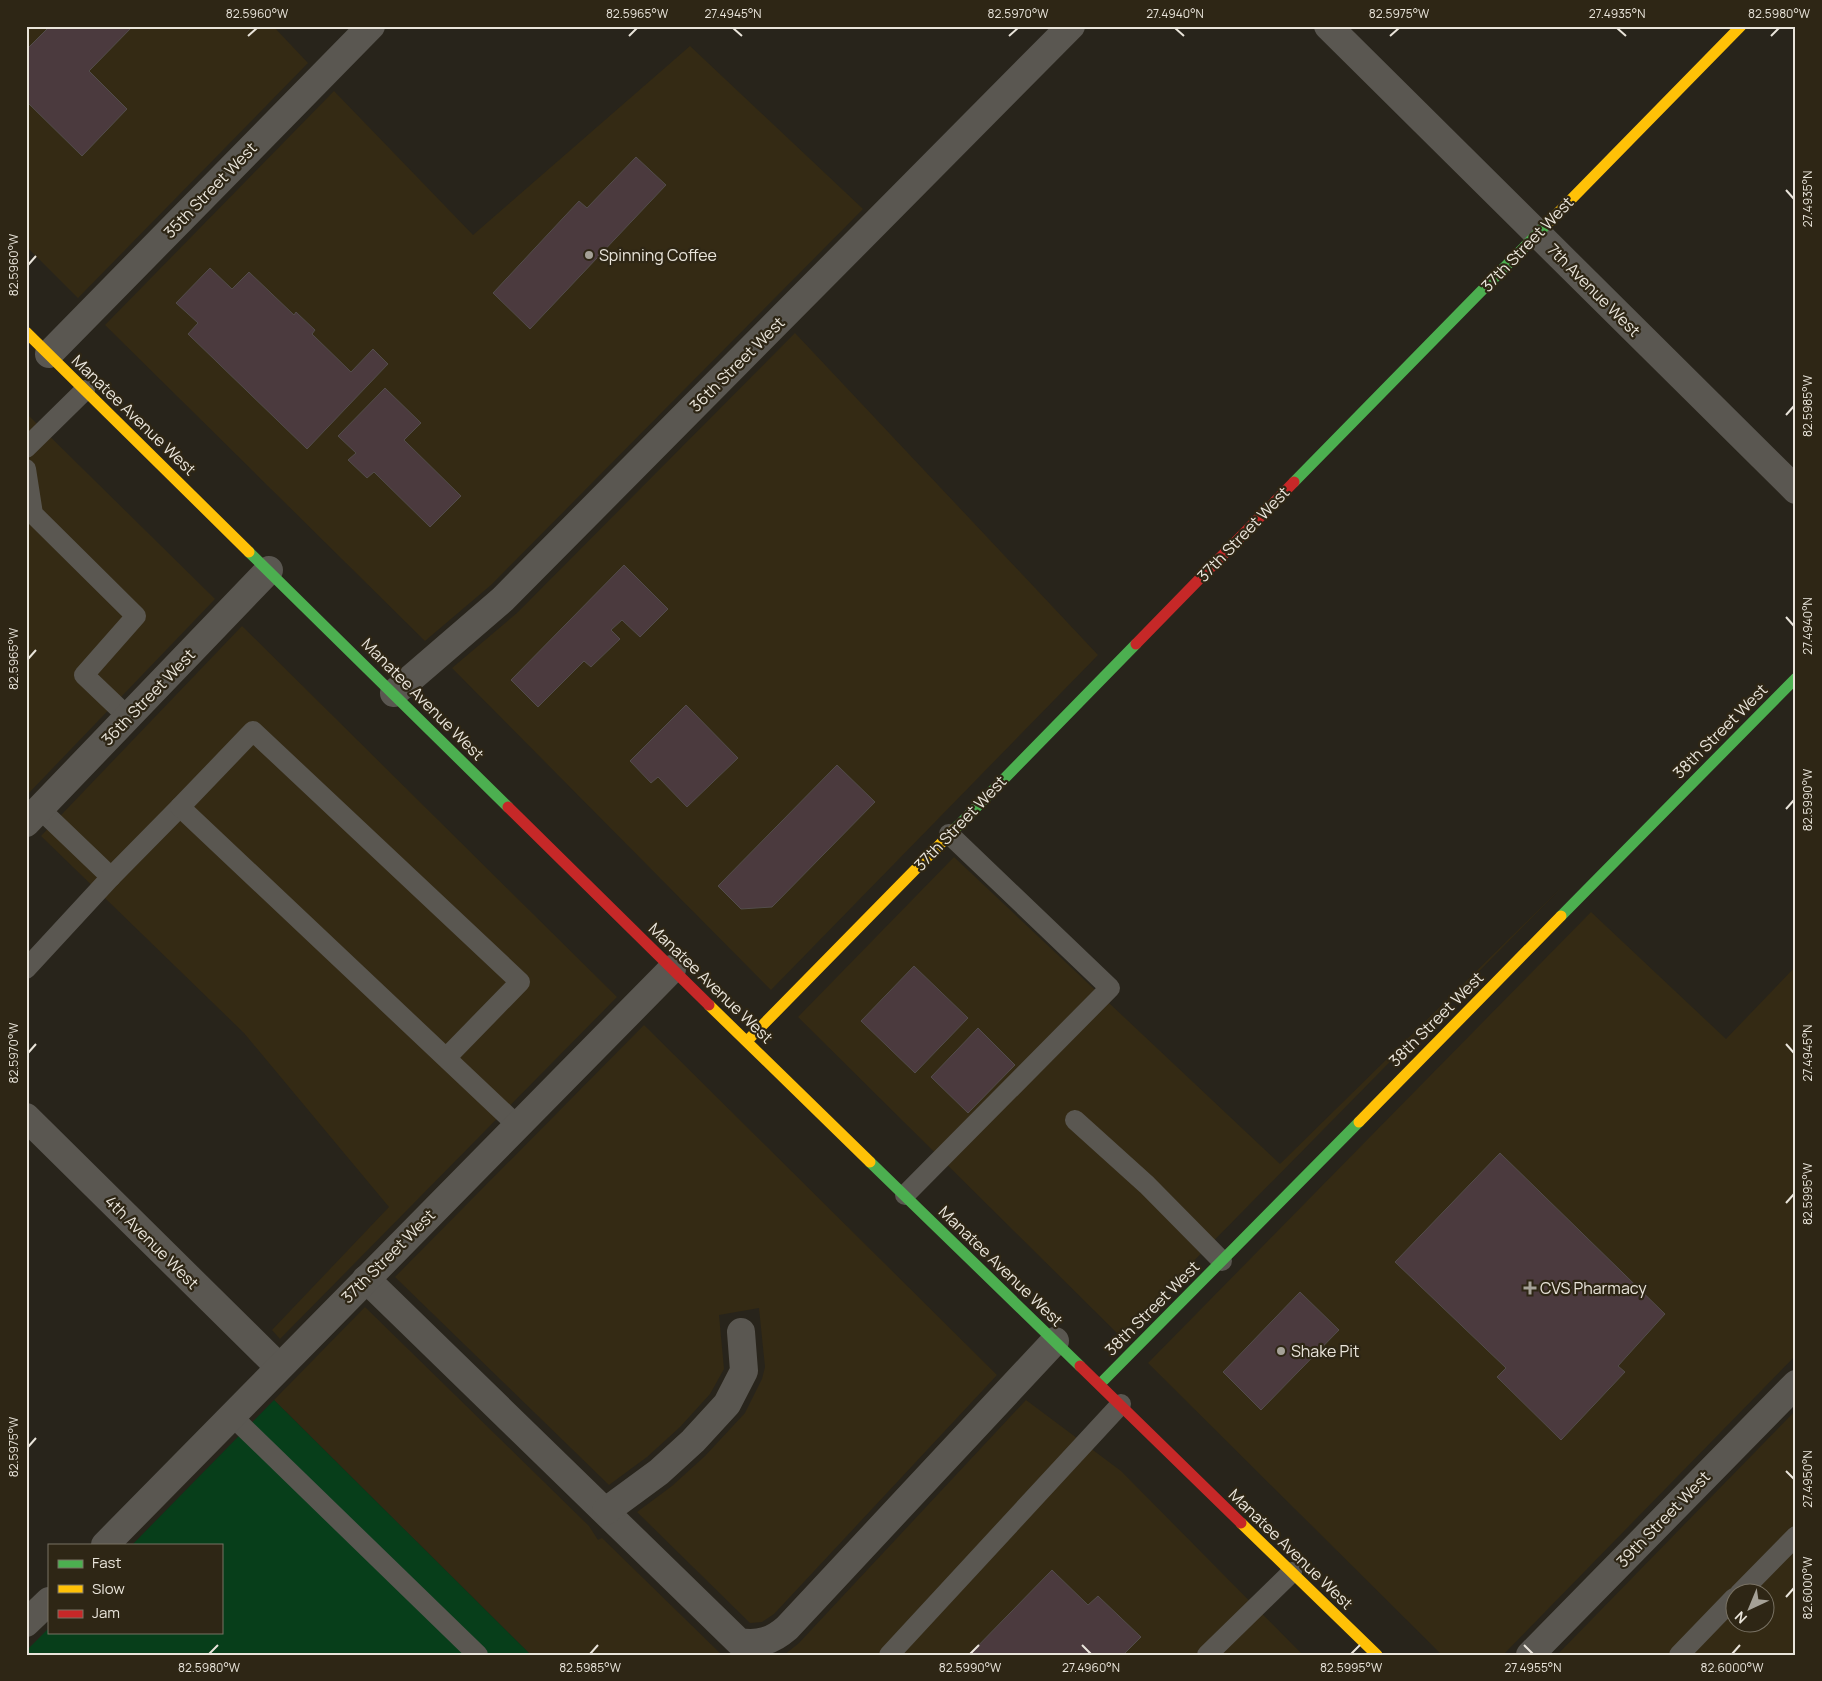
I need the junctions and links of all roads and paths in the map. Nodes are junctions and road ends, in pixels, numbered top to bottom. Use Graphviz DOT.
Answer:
graph roads {
  1 [pos="371,26"];
  2 [pos="1072,26"];
  3 [pos="1328,26"];
  4 [pos="1741,26"];
  5 [pos="1537,233"];
  6 [pos="26,332"];
  7 [pos="49,354"];
  8 [pos="85,390"];
  9 [pos="26,448"];
  10 [pos="26,469"];
  11 [pos="1796,490"];
  12 [pos="270,570"];
  13 [pos="1796,678"];
  14 [pos="394,693"];
  15 [pos="128,717"];
  16 [pos="180,807"];
  17 [pos="33,816"];
  18 [pos="949,834"];
  19 [pos="111,877"];
  20 [pos="26,969"];
  21 [pos="672,969"];
  22 [pos="747,1042"];
  23 [pos="446,1058"];
  24 [pos="26,1117"];
  25 [pos="1075,1120"];
  26 [pos="517,1126"];
  27 [pos="905,1195"];
  28 [pos="1222,1261"];
  29 [pos="366,1278"];
  30 [pos="741,1332"];
  31 [pos="1055,1341"];
  32 [pos="279,1367"];
  33 [pos="1100,1384"];
  34 [pos="1796,1384"];
  35 [pos="1121,1404"];
  36 [pos="233,1417"];
  37 [pos="606,1512"];
  38 [pos="1796,1536"];
  39 [pos="106,1544"];
  40 [pos="1292,1572"];
  41 [pos="1749,1584"];
  42 [pos="48,1602"];
  43 [pos="1724,1608"];
  44 [pos="26,1624"];
  45 [pos="1371,1653"];
  46 [pos="478,1655"];
  47 [pos="890,1655"];
  48 [pos="1208,1655"];
  49 [pos="1530,1655"];
  50 [pos="1679,1655"];
  1 -- 7 [label="street, 35th Street West"];
  2 -- 14 [label="street, 36th Street West"];
  3 -- 5 [label="street, 7th Avenue West"];
  4 -- 5 [label="street, 37th Street West"];
  5 -- 11 [label="street, 7th Avenue West"];
  5 -- 18 [label="street, 37th Street West"];
  6 -- 7 [label="street, Manatee Avenue West"];
  7 -- 8 [label="street, Manatee Avenue West"];
  8 -- 9 [label="lane"];
  8 -- 12 [label="street, Manatee Avenue West"];
  10 -- 15 [label="lane"];
  12 -- 14 [label="street, Manatee Avenue West"];
  12 -- 15 [label="street, 36th Street West"];
  13 -- 28 [label="street, 38th Street West"];
  14 -- 21 [label="street, Manatee Avenue West"];
  15 -- 17 [label="street, 36th Street West"];
  16 -- 19 [label="lane"];
  16 -- 23 [label="lane"];
  16 -- 23 [label="lane"];
  17 -- 19 [label="lane"];
  18 -- 22 [label="street, 37th Street West"];
  18 -- 27 [label="lane"];
  19 -- 20 [label="lane"];
  21 -- 22 [label="street, Manatee Avenue West"];
  21 -- 26 [label="street, 37th Street West"];
  22 -- 27 [label="street, Manatee Avenue West"];
  23 -- 26 [label="lane"];
  24 -- 32 [label="street, 4th Avenue West"];
  25 -- 28 [label="lane"];
  26 -- 29 [label="street, 37th Street West"];
  27 -- 31 [label="street, Manatee Avenue West"];
  28 -- 33 [label="street, 38th Street West"];
  29 -- 32 [label="street, 37th Street West"];
  29 -- 37 [label="street"];
  30 -- 37 [label="street"];
  31 -- 33 [label="street, Manatee Avenue West"];
  31 -- 37 [label="street"];
  32 -- 36 [label="street, 37th Street West"];
  33 -- 35 [label="street, Manatee Avenue West"];
  34 -- 49 [label="street, 39th Street West"];
  35 -- 40 [label="street, Manatee Avenue West"];
  35 -- 47 [label="lane"];
  36 -- 39 [label="street, 37th Street West"];
  36 -- 46 [label="lane"];
  38 -- 41 [label="lane"];
  40 -- 45 [label="street, Manatee Avenue West"];
  40 -- 48 [label="lane"];
  42 -- 44 [label="street"];
  43 -- 50 [label="lane"];
}
